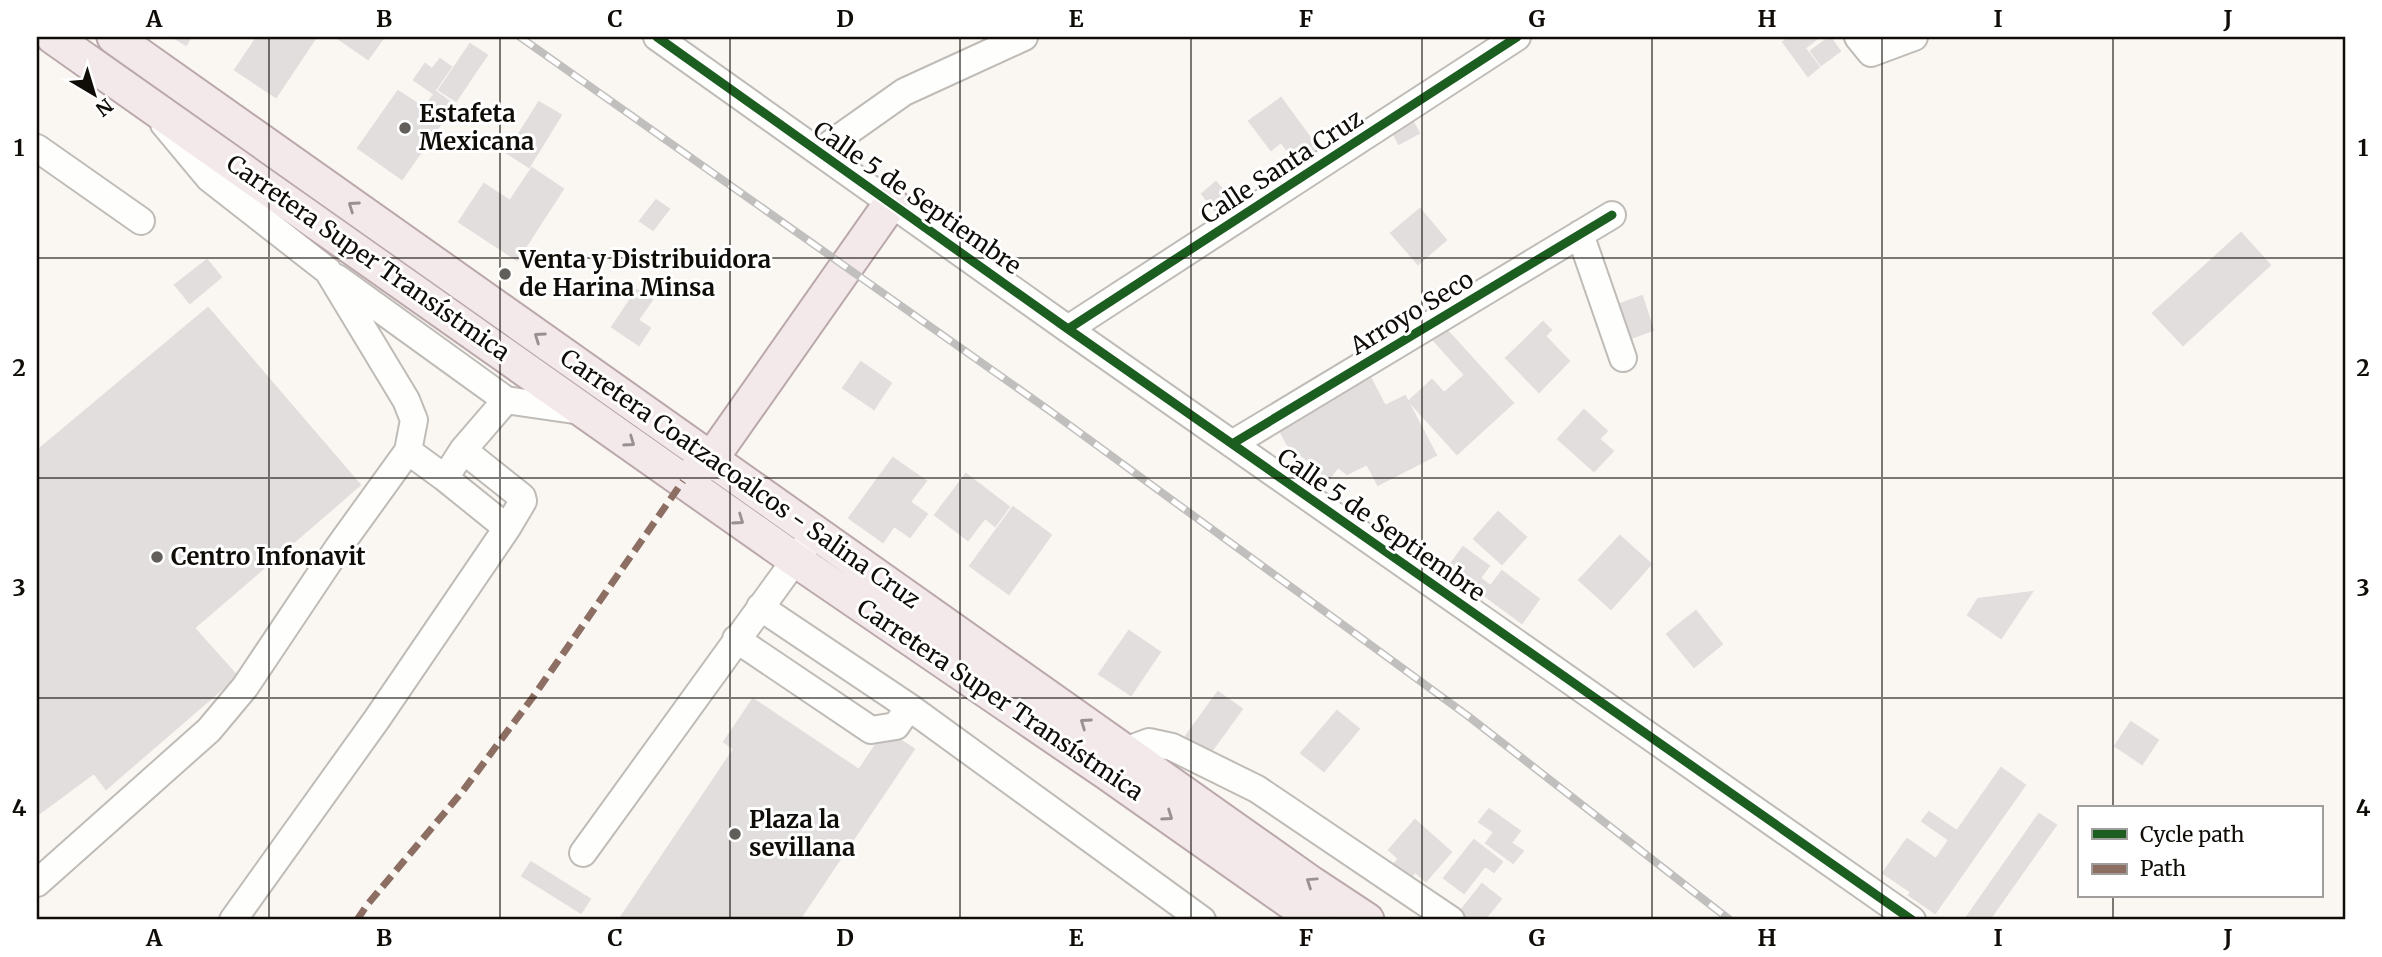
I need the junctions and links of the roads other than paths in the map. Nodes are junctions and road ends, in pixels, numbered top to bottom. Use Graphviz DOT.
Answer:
graph roads {
  1 [pos="53,37"];
  2 [pos="114,37"];
  3 [pos="657,37"];
  4 [pos="1024,37"];
  5 [pos="1517,37"];
  6 [pos="1858,37"];
  7 [pos="1914,37"];
  8 [pos="147,103"];
  9 [pos="37,148"];
  10 [pos="819,152"];
  11 [pos="891,203"];
  12 [pos="1612,215"];
  13 [pos="142,221"];
  14 [pos="1580,234"];
  15 [pos="328,271"];
  16 [pos="1068,329"];
  17 [pos="1623,358"];
  18 [pos="506,400"];
  19 [pos="586,412"];
  20 [pos="1232,444"];
  21 [pos="463,450"];
  22 [pos="408,451"];
  23 [pos="711,459"];
  24 [pos="445,478"];
  25 [pos="683,481"];
  26 [pos="506,528"];
  27 [pos="815,533"];
  28 [pos="794,559"];
  29 [pos="760,607"];
  30 [pos="736,639"];
  31 [pos="909,707"];
  32 [pos="1116,762"];
  33 [pos="583,853"];
  34 [pos="37,883"];
  35 [pos="233,920"];
  36 [pos="1202,920"];
  37 [pos="1316,920"];
  38 [pos="1367,920"];
  39 [pos="1451,920"];
  40 [pos="1912,920"];
  1 -- 8 [label="main road, Carretera Super Transístmica"];
  23 -- 2 [label="main road, Carretera Coatzacoalcos - Salina Cruz, one-way"];
  3 -- 10 [label="street, Calle 5 de Septiembre"];
  4 -- 10 [label="street"];
  5 -- 16 [label="street, Calle Santa Cruz"];
  6 -- 7 [label="street"];
  8 -- 15 [label="street"];
  8 -- 19 [label="main road, Carretera Super Transístmica"];
  9 -- 13 [label="street"];
  10 -- 11 [label="street, Calle 5 de Septiembre"];
  11 -- 16 [label="street, Calle 5 de Septiembre"];
  11 -- 23 [label="main road"];
  12 -- 14 [label="street, Arroyo Seco"];
  14 -- 17 [label="street"];
  14 -- 20 [label="street, Arroyo Seco"];
  15 -- 18 [label="street"];
  15 -- 22 [label="street"];
  16 -- 20 [label="street, Calle 5 de Septiembre"];
  18 -- 19 [label="street"];
  18 -- 21 [label="street"];
  19 -- 25 [label="main road, Carretera Super Transístmica, one-way"];
  20 -- 40 [label="street, Calle 5 de Septiembre"];
  21 -- 24 [label="street"];
  21 -- 26 [label="street"];
  22 -- 24 [label="street"];
  22 -- 34 [label="street"];
  23 -- 25 [label="main road"];
  23 -- 27 [label="main road, Carretera Coatzacoalcos - Salina Cruz"];
  24 -- 26 [label="street"];
  25 -- 28 [label="main road, Carretera Super Transístmica, one-way"];
  26 -- 35 [label="street"];
  27 -- 28 [label="street"];
  32 -- 27 [label="main road, Carretera Coatzacoalcos - Salina Cruz, one-way"];
  28 -- 29 [label="street"];
  28 -- 32 [label="main road, Carretera Super Transístmica"];
  29 -- 30 [label="street"];
  29 -- 31 [label="street"];
  30 -- 31 [label="street"];
  30 -- 33 [label="street"];
  31 -- 36 [label="street"];
  32 -- 37 [label="main road, Carretera Super Transístmica, one-way"];
  38 -- 32 [label="main road, Carretera Coatzacoalcos - Salina Cruz, one-way"];
  32 -- 39 [label="street"];
}
